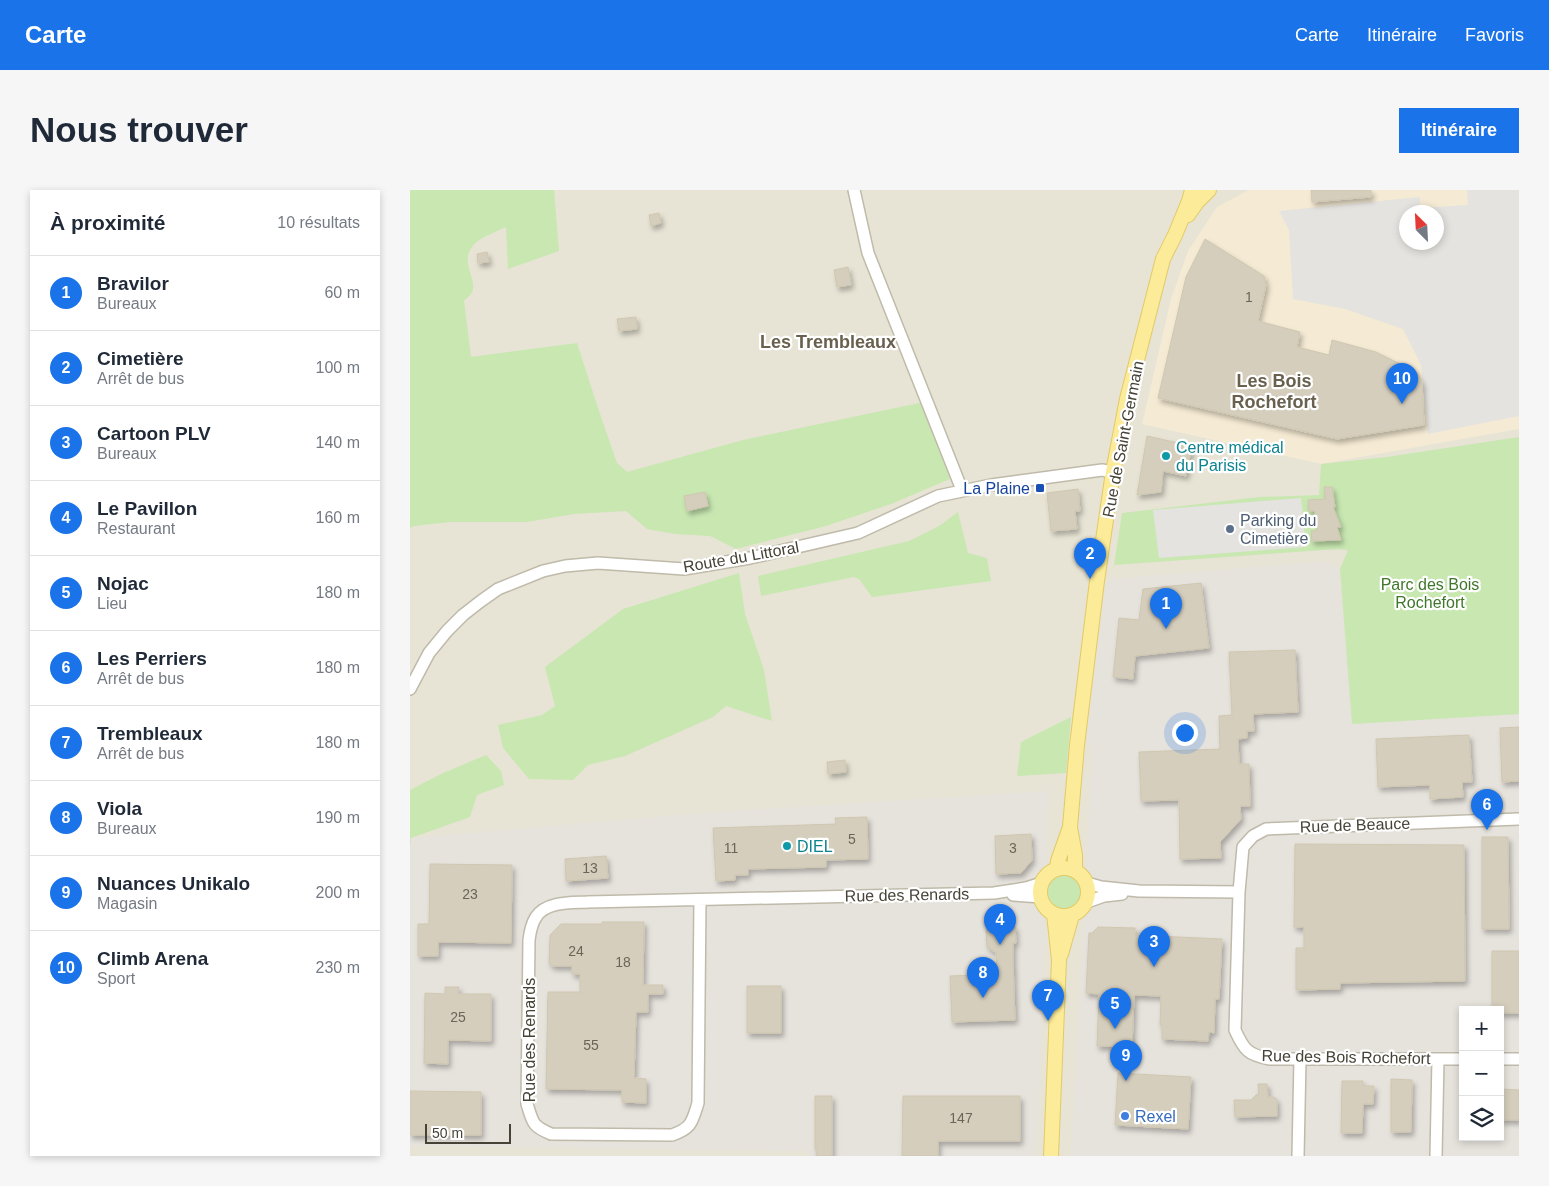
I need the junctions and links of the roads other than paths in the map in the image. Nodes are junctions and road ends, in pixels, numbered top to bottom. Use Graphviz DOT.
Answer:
graph roads {
  1 [pos="854,190"];
  2 [pos="1192,190"];
  3 [pos="1209,190"];
  4 [pos="1175,235"];
  5 [pos="1113,472"];
  6 [pos="962,490"];
  7 [pos="410,689"];
  8 [pos="1519,819"];
  9 [pos="1070,827"];
  10 [pos="1057,869"];
  11 [pos="1075,870"];
  12 [pos="1042,883"];
  13 [pos="1087,883"];
  14 [pos="1139,891"];
  15 [pos="1239,892"];
  16 [pos="994,893"];
  17 [pos="1040,898"];
  18 [pos="700,900"];
  19 [pos="1087,902"];
  20 [pos="1054,914"];
  21 [pos="1072,915"];
  22 [pos="1059,960"];
  23 [pos="1300,1059"];
  24 [pos="1438,1059"];
  25 [pos="1459,1059"];
  26 [pos="1504,1059"];
  27 [pos="1519,1059"];
  28 [pos="1051,1156"];
  29 [pos="1298,1156"];
  30 [pos="1436,1156"];
  1 -- 6 [label="street"];
  2 -- 4 [label="main road, Rue de Saint-Germain"];
  3 -- 4 [label="main road, Rue de Saint-Germain"];
  4 -- 5 [label="main road, Rue de Saint-Germain"];
  5 -- 6 [label="street, Route du Littoral"];
  5 -- 9 [label="main road, Rue de Saint-Germain"];
  6 -- 7 [label="street, Route du Littoral"];
  8 -- 15 [label="street, Rue de Beauce"];
  9 -- 10 [label="main road, Rue de Saint-Germain"];
  9 -- 11 [label="main road, Rue de Saint-Germain"];
  10 -- 11 [label="main road"];
  10 -- 12 [label="main road"];
  11 -- 13 [label="main road"];
  12 -- 16 [label="street, Rue des Renards"];
  12 -- 17 [label="main road"];
  13 -- 14 [label="street"];
  13 -- 19 [label="main road"];
  14 -- 15 [label="street"];
  14 -- 19 [label="street"];
  15 -- 23 [label="street, Rue des Bois Rochefort"];
  16 -- 17 [label="street, Rue des Renards"];
  16 -- 18 [label="street, Rue des Renards"];
  17 -- 20 [label="main road"];
  18 -- 18 [label="street, Rue des Renards"];
  19 -- 21 [label="main road"];
  20 -- 21 [label="main road"];
  20 -- 22 [label="main road"];
  21 -- 22 [label="main road"];
  22 -- 28 [label="main road"];
  23 -- 24 [label="street, Rue des Bois Rochefort"];
  23 -- 29 [label="street"];
  24 -- 25 [label="street, Rue des Bois Rochefort"];
  24 -- 30 [label="street"];
  26 -- 27 [label="street"];
}
